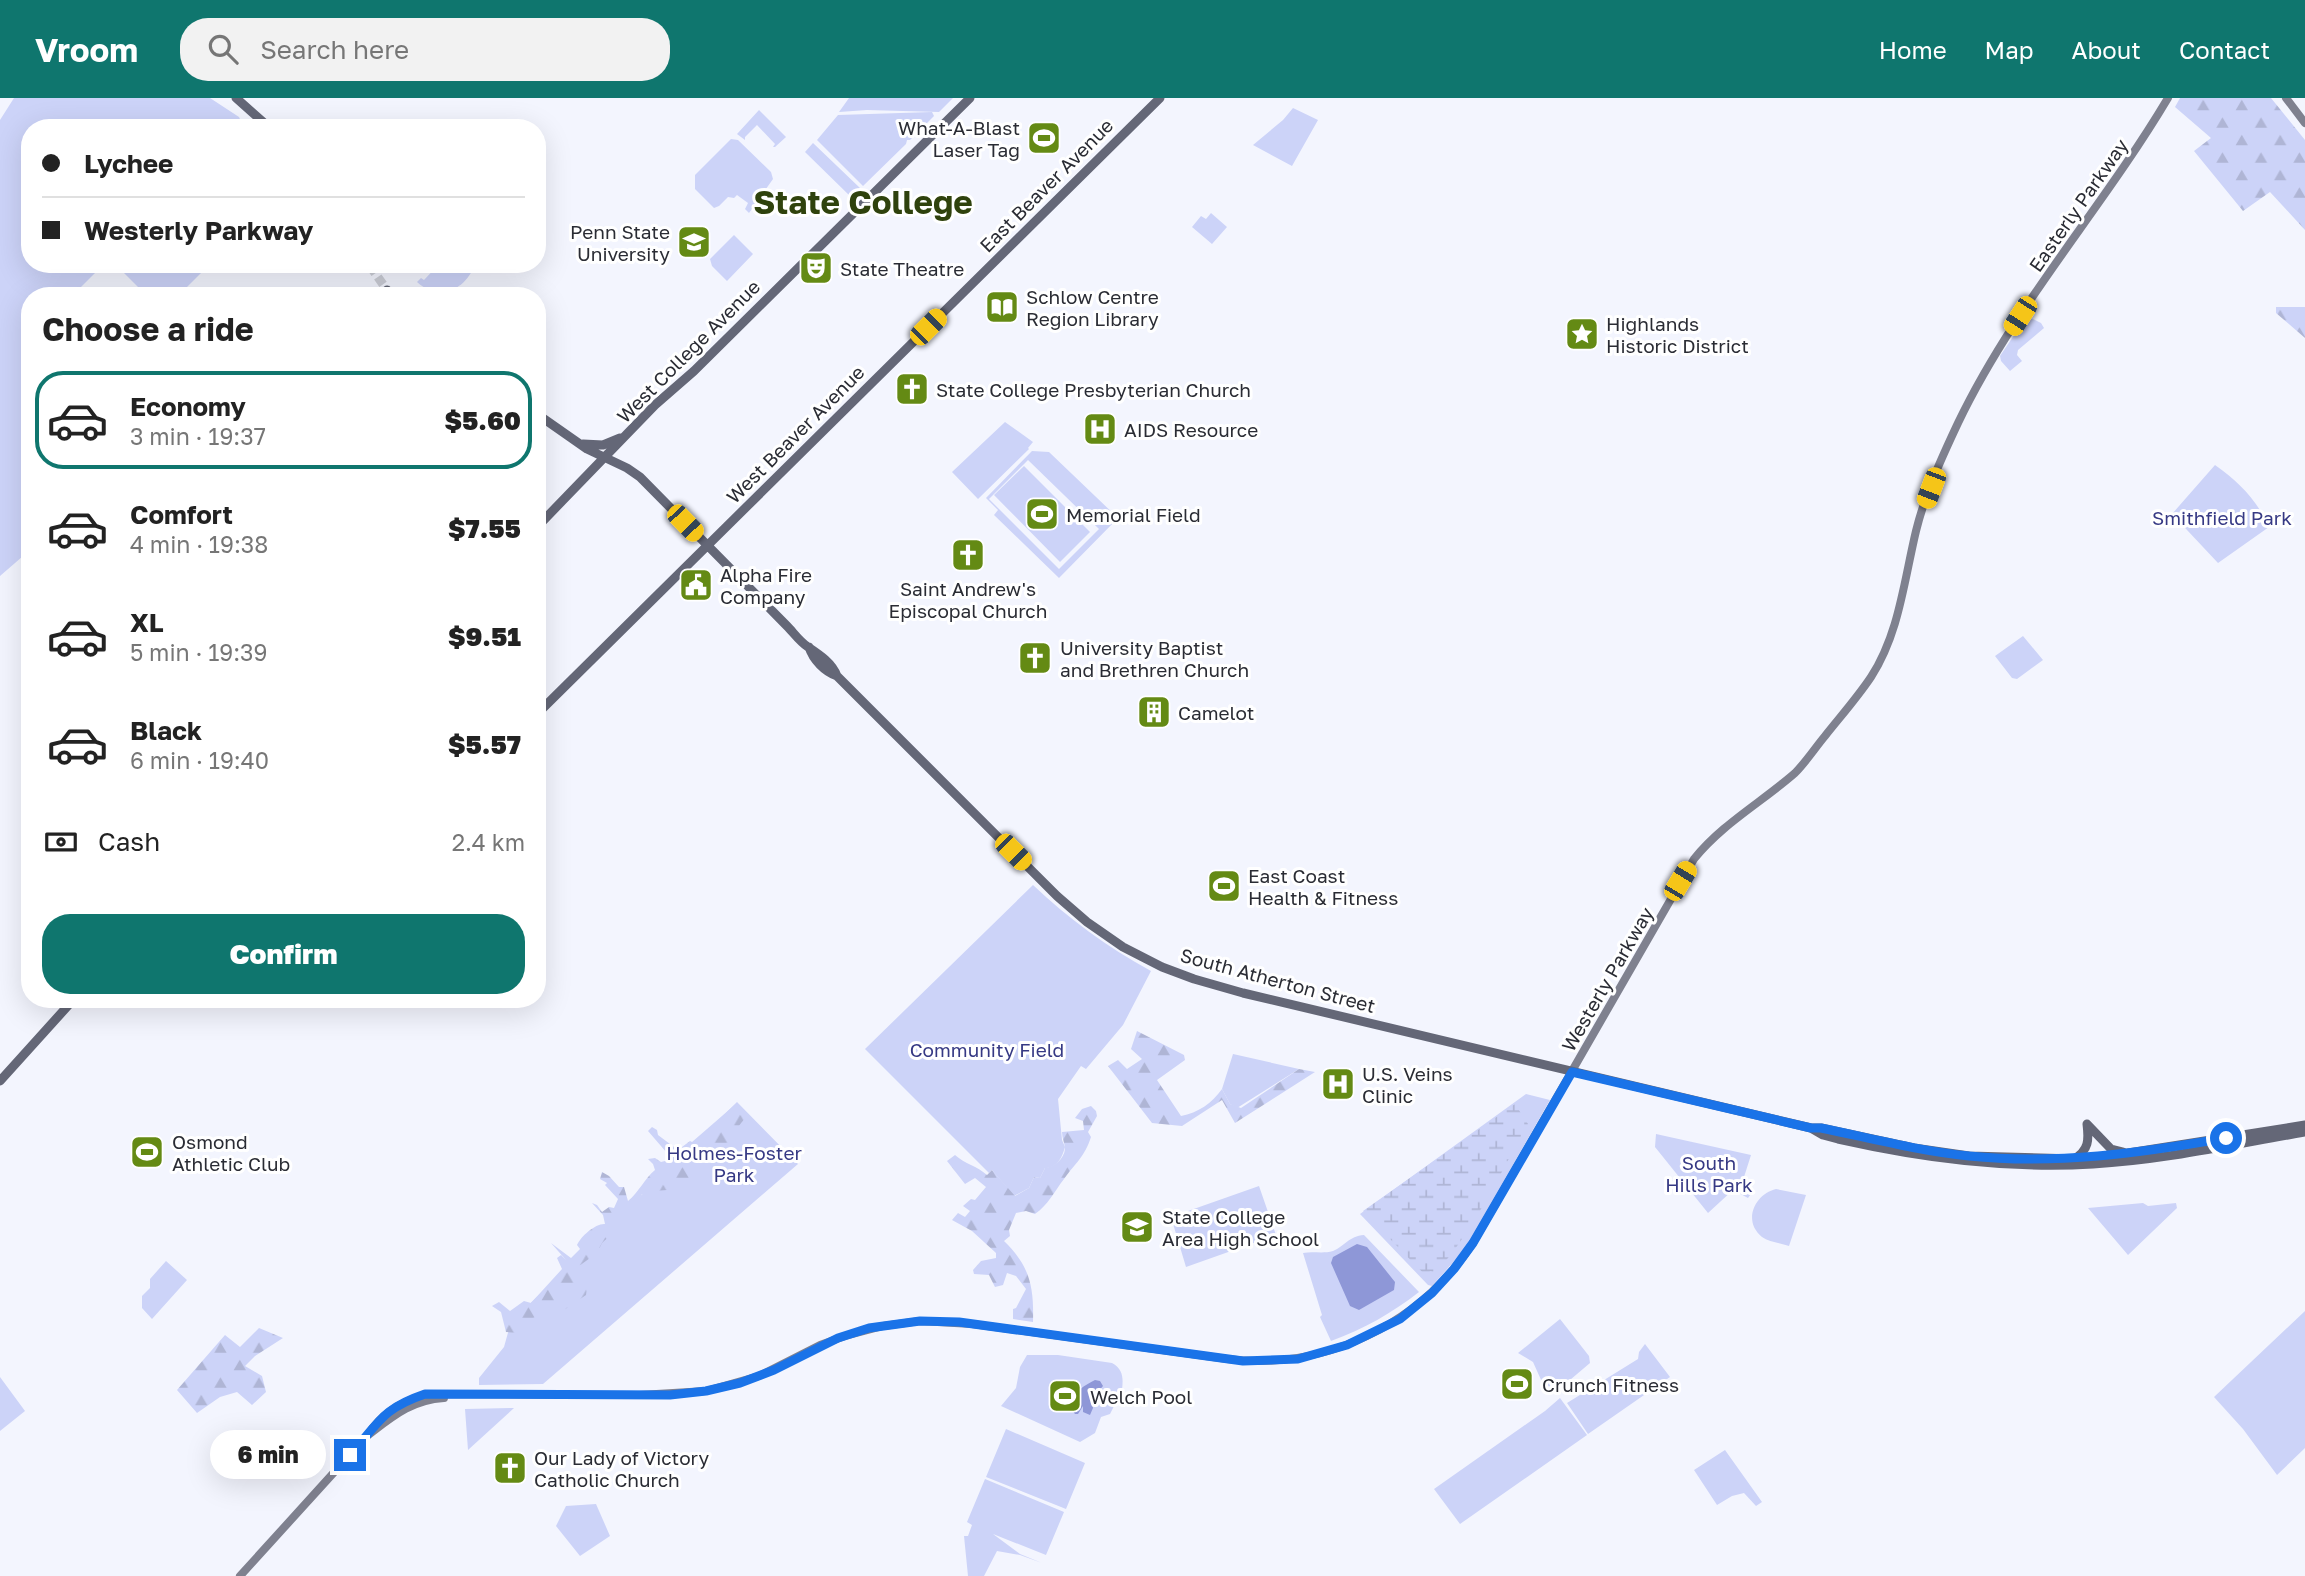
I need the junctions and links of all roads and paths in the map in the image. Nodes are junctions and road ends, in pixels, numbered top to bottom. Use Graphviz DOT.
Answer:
graph roads {
  1 [pos="236,98"];
  2 [pos="970,98"];
  3 [pos="1160,98"];
  4 [pos="2168,98"];
  5 [pos="2286,98"];
  6 [pos="260,119"];
  7 [pos="2305,123"];
  8 [pos="958,297"];
  9 [pos="546,420"];
  10 [pos="630,432"];
  11 [pos="576,442"];
  12 [pos="602,456"];
  13 [pos="546,517"];
  14 [pos="707,545"];
  15 [pos="546,705"];
  16 [pos="1675,892"];
  17 [pos="67,1008"];
  18 [pos="1572,1072"];
  19 [pos="0,1081"];
  20 [pos="2305,1125"];
  21 [pos="1811,1128"];
  22 [pos="2305,1132"];
  23 [pos="2131,1154"];
  24 [pos="2074,1159"];
  25 [pos="240,1576"];
  1 -- 6 [label="main road"];
  2 -- 10 [label="main road, West College Avenue"];
  3 -- 8 [label="main road, East Beaver Avenue"];
  4 -- 16 [label="main road, Easterly Parkway"];
  5 -- 7 [label="main road"];
  8 -- 14 [label="main road, West Beaver Avenue"];
  9 -- 11 [label="main road, South Atherton Street"];
  10 -- 11 [label="main road"];
  10 -- 12 [label="main road, West College Avenue"];
  11 -- 12 [label="main road, South Atherton Street"];
  12 -- 13 [label="main road, West College Avenue"];
  12 -- 14 [label="main road, South Atherton Street"];
  14 -- 15 [label="main road, West Beaver Avenue"];
  14 -- 18 [label="main road, South Atherton Street"];
  16 -- 18 [label="main road, Westerly Parkway"];
  17 -- 19 [label="main road"];
  18 -- 21 [label="main road, South Atherton Street"];
  18 -- 25 [label="main road, Westerly Parkway"];
  20 -- 23 [label="main road, South Atherton Street"];
  21 -- 22 [label="main road, South Atherton Street"];
  21 -- 24 [label="main road, South Atherton Street"];
  23 -- 24 [label="main road, South Atherton Street"];
  23 -- 24 [label="main road"];
}
